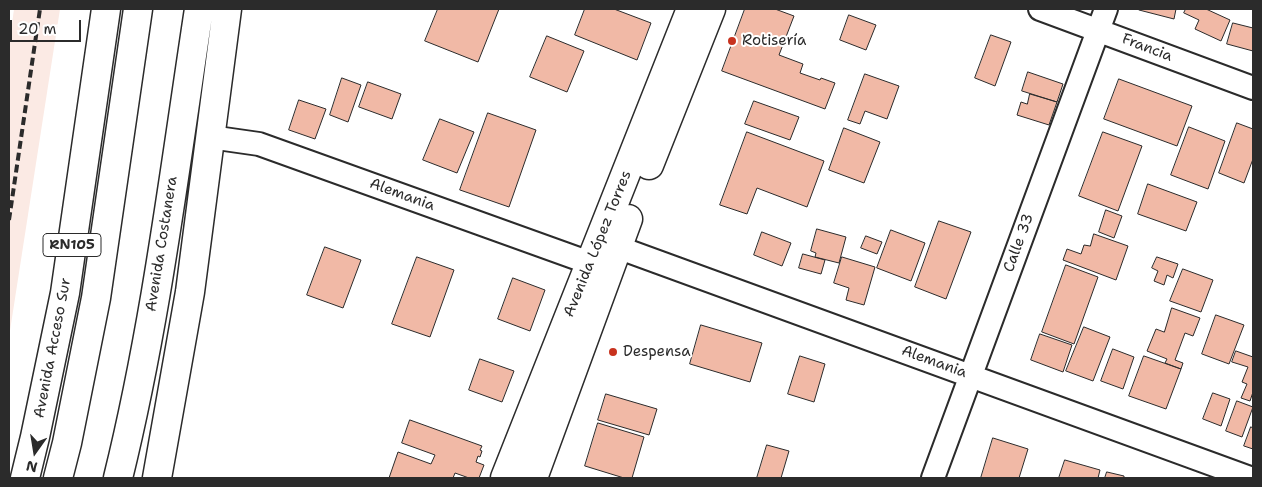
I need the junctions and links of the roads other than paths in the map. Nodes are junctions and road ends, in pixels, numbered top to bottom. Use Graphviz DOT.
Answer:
graph roads {
  1 [pos="106,9"];
  2 [pos="138,9"];
  3 [pos="199,9"];
  4 [pos="227,9"];
  5 [pos="690,9"];
  6 [pos="712,9"];
  7 [pos="1040,9"];
  8 [pos="1106,9"];
  9 [pos="1098,30"];
  10 [pos="1253,88"];
  11 [pos="210,137"];
  12 [pos="617,247"];
  13 [pos="590,262"];
  14 [pos="970,375"];
  15 [pos="25,478"];
  16 [pos="58,478"];
  17 [pos="118,478"];
  18 [pos="157,478"];
  19 [pos="505,478"];
  20 [pos="533,478"];
  21 [pos="933,478"];
  22 [pos="1250,478"];
  1 -- 15 [label="main road, Avenida Acceso Sur / RN105"];
  2 -- 16 [label="main road, RN105"];
  3 -- 17 [label="main road, Avenida Costanera"];
  4 -- 11 [label="main road"];
  5 -- 13 [label="main road, Avenida López Torres"];
  6 -- 12 [label="main road, Avenida López Torres"];
  7 -- 9 [label="street, Francia"];
  8 -- 9 [label="street, Calle 33"];
  9 -- 10 [label="street, Francia"];
  9 -- 14 [label="street, Calle 33"];
  11 -- 13 [label="street, Alemania"];
  11 -- 18 [label="main road"];
  12 -- 14 [label="street, Alemania"];
  12 -- 20 [label="main road, Avenida López Torres"];
  13 -- 19 [label="main road, Avenida López Torres"];
  14 -- 21 [label="street, Calle 33"];
  14 -- 22 [label="street, Alemania"];
}
